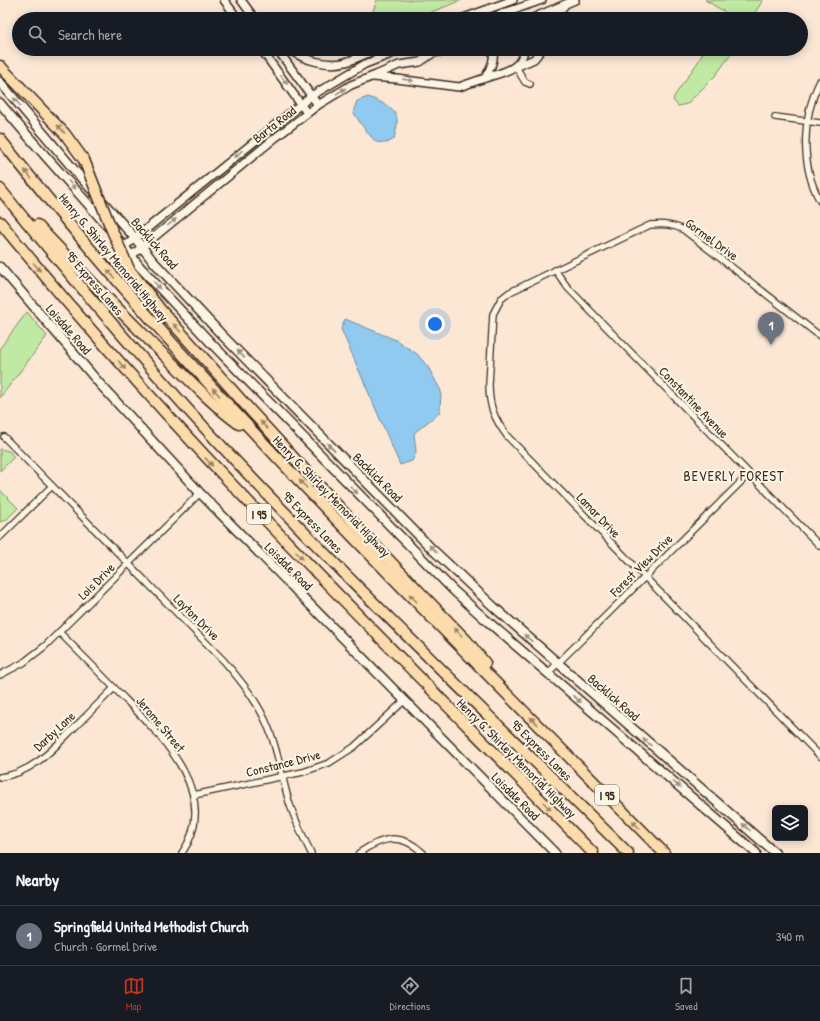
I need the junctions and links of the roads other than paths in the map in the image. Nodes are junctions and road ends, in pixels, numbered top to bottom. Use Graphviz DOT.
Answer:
graph roads {
  1 [pos="224,0"];
  2 [pos="513,0"];
  3 [pos="542,0"];
  4 [pos="575,0"];
  5 [pos="243,3"];
  6 [pos="566,5"];
  7 [pos="233,12"];
  8 [pos="250,12"];
  9 [pos="481,12"];
  10 [pos="506,12"];
  11 [pos="548,12"];
  12 [pos="559,12"];
  13 [pos="266,56"];
  14 [pos="282,56"];
  15 [pos="299,56"];
  16 [pos="362,56"];
  17 [pos="370,56"];
  18 [pos="385,56"];
  19 [pos="429,56"];
  20 [pos="494,56"];
  21 [pos="522,56"];
  22 [pos="536,56"];
  23 [pos="0,66"];
  24 [pos="516,67"];
  25 [pos="353,71"];
  26 [pos="369,77"];
  27 [pos="485,78"];
  28 [pos="820,81"];
  29 [pos="0,82"];
  30 [pos="530,84"];
  31 [pos="311,96"];
  32 [pos="0,103"];
  33 [pos="301,103"];
  34 [pos="318,105"];
  35 [pos="307,113"];
  36 [pos="775,117"];
  37 [pos="808,122"];
  38 [pos="820,123"];
  39 [pos="0,140"];
  40 [pos="0,185"];
  41 [pos="0,190"];
  42 [pos="820,201"];
  43 [pos="0,222"];
  44 [pos="135,238"];
  45 [pos="124,247"];
  46 [pos="142,247"];
  47 [pos="131,256"];
  48 [pos="0,267"];
  49 [pos="555,270"];
  50 [pos="820,336"];
  51 [pos="4,437"];
  52 [pos="261,441"];
  53 [pos="749,474"];
  54 [pos="52,486"];
  55 [pos="200,493"];
  56 [pos="0,537"];
  57 [pos="820,546"];
  58 [pos="129,564"];
  59 [pos="644,577"];
  60 [pos="59,632"];
  61 [pos="557,664"];
  62 [pos="548,673"];
  63 [pos="0,675"];
  64 [pos="114,688"];
  65 [pos="404,700"];
  66 [pos="519,706"];
  67 [pos="820,756"];
  68 [pos="282,776"];
  69 [pos="0,777"];
  70 [pos="194,795"];
  71 [pos="182,853"];
  72 [pos="310,853"];
  73 [pos="358,853"];
  74 [pos="423,853"];
  75 [pos="555,853"];
  76 [pos="593,853"];
  77 [pos="628,853"];
  78 [pos="664,853"];
  79 [pos="756,853"];
  80 [pos="775,853"];
  1 -- 7 [label="street"];
  2 -- 9 [label="street"];
  3 -- 10 [label="street"];
  4 -- 6 [label="street"];
  5 -- 8 [label="street"];
  6 -- 11 [label="street"];
  6 -- 12 [label="street"];
  13 -- 33 [label="street, one-way"];
  14 -- 31 [label="street"];
  15 -- 16 [label="street"];
  17 -- 25 [label="street"];
  18 -- 25 [label="street, Barta Road"];
  19 -- 26 [label="street, Barta Road"];
  20 -- 27 [label="street"];
  21 -- 24 [label="street"];
  22 -- 24 [label="street"];
  66 -- 23 [label="highway, one-way, bridge"];
  24 -- 27 [label="street"];
  24 -- 30 [label="street"];
  25 -- 31 [label="street, Barta Road"];
  26 -- 27 [label="street, one-way"];
  34 -- 26 [label="street, Barta Road, one-way"];
  28 -- 37 [label="street"];
  44 -- 29 [label="main road, Backlick Road, one-way"];
  31 -- 33 [label="street, Barta Road"];
  31 -- 34 [label="street"];
  32 -- 45 [label="main road, Backlick Road, one-way"];
  33 -- 35 [label="street"];
  33 -- 44 [label="street, Barta Road, one-way"];
  34 -- 35 [label="street, Barta Road"];
  46 -- 35 [label="street, Barta Road, one-way"];
  36 -- 37 [label="street"];
  37 -- 38 [label="street"];
  37 -- 42 [label="street"];
  52 -- 39 [label="highway, Henry G. Shirley Memorial Highway / I 95, one-way"];
  40 -- 52 [label="highway"];
  41 -- 77 [label="highway, 95 Express Lanes"];
  43 -- 76 [label="highway, Henry G. Shirley Memorial Highway / I 95, one-way"];
  44 -- 45 [label="street, Barta Road"];
  44 -- 46 [label="main road, Backlick Road"];
  45 -- 47 [label="main road, Backlick Road"];
  46 -- 47 [label="street, Barta Road"];
  61 -- 46 [label="main road, Backlick Road, one-way"];
  47 -- 62 [label="main road, Backlick Road, one-way"];
  48 -- 55 [label="main road, Loisdale Road"];
  49 -- 50 [label="street, Gormel Drive"];
  49 -- 53 [label="street, Constantine Avenue"];
  49 -- 59 [label="street, Lamar Drive"];
  51 -- 54 [label="street, Layton Drive"];
  66 -- 52 [label="highway, Henry G. Shirley Memorial Highway / I 95, one-way"];
  53 -- 57 [label="street, Constantine Avenue"];
  53 -- 59 [label="street, Forest View Drive"];
  54 -- 56 [label="street"];
  54 -- 58 [label="street, Layton Drive"];
  55 -- 58 [label="street, Lois Drive"];
  55 -- 65 [label="main road, Loisdale Road"];
  58 -- 60 [label="street, Lois Drive"];
  58 -- 68 [label="street, Layton Drive"];
  59 -- 61 [label="street, Forest View Drive"];
  59 -- 67 [label="street, Lamar Drive"];
  60 -- 63 [label="street, Lois Drive"];
  60 -- 64 [label="street, Jerome Street"];
  61 -- 62 [label="street, Forest View Drive"];
  80 -- 61 [label="main road, Backlick Road, one-way"];
  62 -- 79 [label="main road, Backlick Road, one-way"];
  64 -- 69 [label="street, Darby Lane"];
  64 -- 70 [label="street, Jerome Street"];
  65 -- 68 [label="street, Constance Drive"];
  65 -- 75 [label="main road, Loisdale Road"];
  78 -- 66 [label="highway, Henry G. Shirley Memorial Highway / I 95, one-way"];
  68 -- 70 [label="street, Constance Drive"];
  68 -- 72 [label="street, Layton Drive"];
  70 -- 71 [label="street, Jerome Street"];
  73 -- 74 [label="street"];
}
